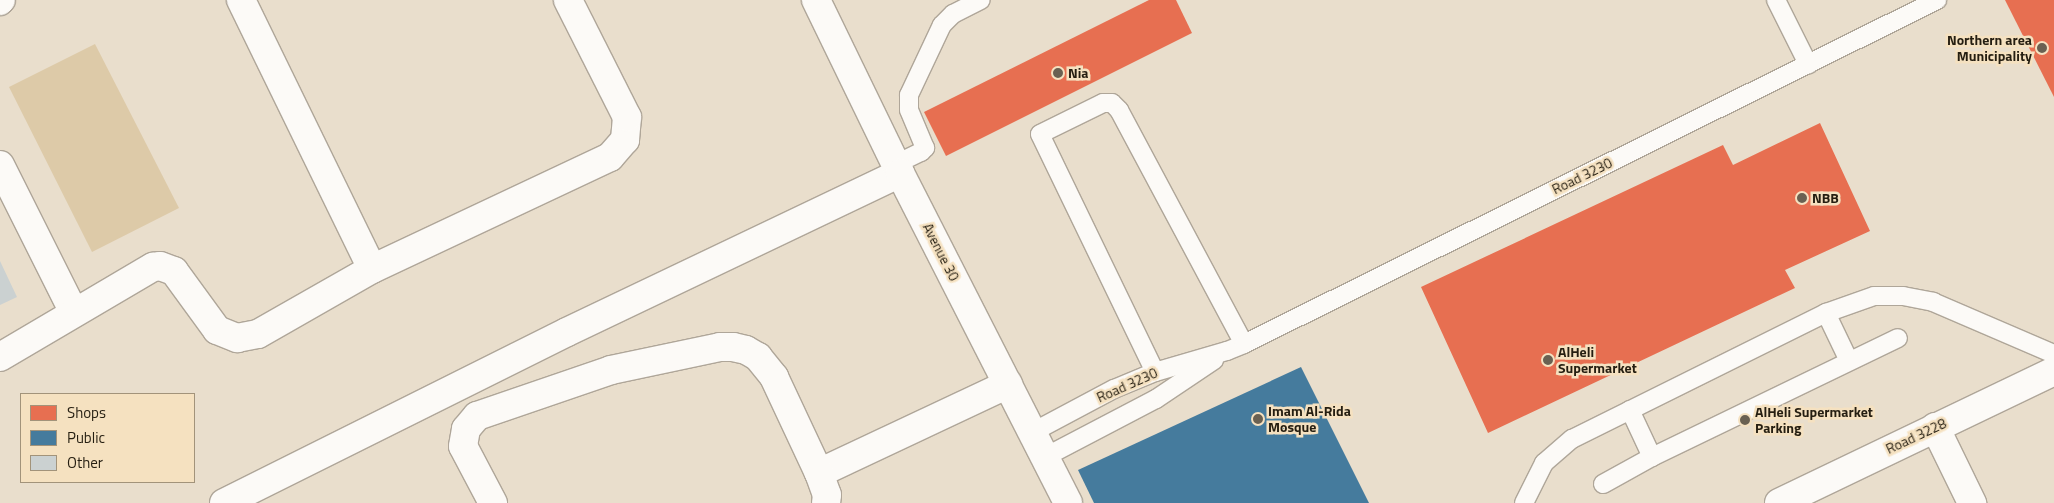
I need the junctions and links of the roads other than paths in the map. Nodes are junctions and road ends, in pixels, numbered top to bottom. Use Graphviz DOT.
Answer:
graph roads {
  1 [pos="241,0"];
  2 [pos="568,0"];
  3 [pos="816,0"];
  4 [pos="981,0"];
  5 [pos="1776,0"];
  6 [pos="1937,0"];
  7 [pos="1808,64"];
  8 [pos="0,165"];
  9 [pos="898,169"];
  10 [pos="372,269"];
  11 [pos="74,313"];
  12 [pos="1826,313"];
  13 [pos="1898,338"];
  14 [pos="1244,344"];
  15 [pos="1227,351"];
  16 [pos="2054,354"];
  17 [pos="0,357"];
  18 [pos="1848,362"];
  19 [pos="2054,371"];
  20 [pos="1155,372"];
  21 [pos="1008,384"];
  22 [pos="1630,410"];
  23 [pos="1935,427"];
  24 [pos="1033,432"];
  25 [pos="1045,457"];
  26 [pos="1652,457"];
  27 [pos="819,473"];
  28 [pos="1603,484"];
  29 [pos="224,503"];
  30 [pos="493,503"];
  31 [pos="826,503"];
  32 [pos="1068,503"];
  33 [pos="1524,503"];
  34 [pos="1779,503"];
  35 [pos="1972,503"];
  1 -- 10 [label="street"];
  2 -- 10 [label="street"];
  3 -- 9 [label="street, Avenue 30"];
  4 -- 9 [label="lane"];
  5 -- 7 [label="lane"];
  6 -- 7 [label="lane, Road 3230"];
  7 -- 14 [label="lane, Road 3230"];
  8 -- 11 [label="street"];
  9 -- 21 [label="street, Avenue 30"];
  9 -- 29 [label="street"];
  10 -- 11 [label="street"];
  11 -- 17 [label="street"];
  12 -- 16 [label="lane"];
  12 -- 18 [label="lane"];
  12 -- 22 [label="lane"];
  13 -- 18 [label="lane"];
  14 -- 15 [label="lane, Road 3230"];
  14 -- 20 [label="lane"];
  15 -- 20 [label="lane, Road 3230"];
  15 -- 25 [label="lane, Road 3230"];
  18 -- 26 [label="lane"];
  19 -- 23 [label="street, Road 3228"];
  20 -- 24 [label="lane, Road 3230"];
  21 -- 24 [label="street, Avenue 30"];
  21 -- 27 [label="street"];
  22 -- 26 [label="lane"];
  22 -- 33 [label="lane"];
  23 -- 34 [label="street, Road 3228"];
  23 -- 35 [label="street"];
  24 -- 25 [label="street, Avenue 30"];
  25 -- 32 [label="street, Avenue 30"];
  26 -- 28 [label="lane"];
  27 -- 30 [label="street"];
  27 -- 31 [label="street"];
}
